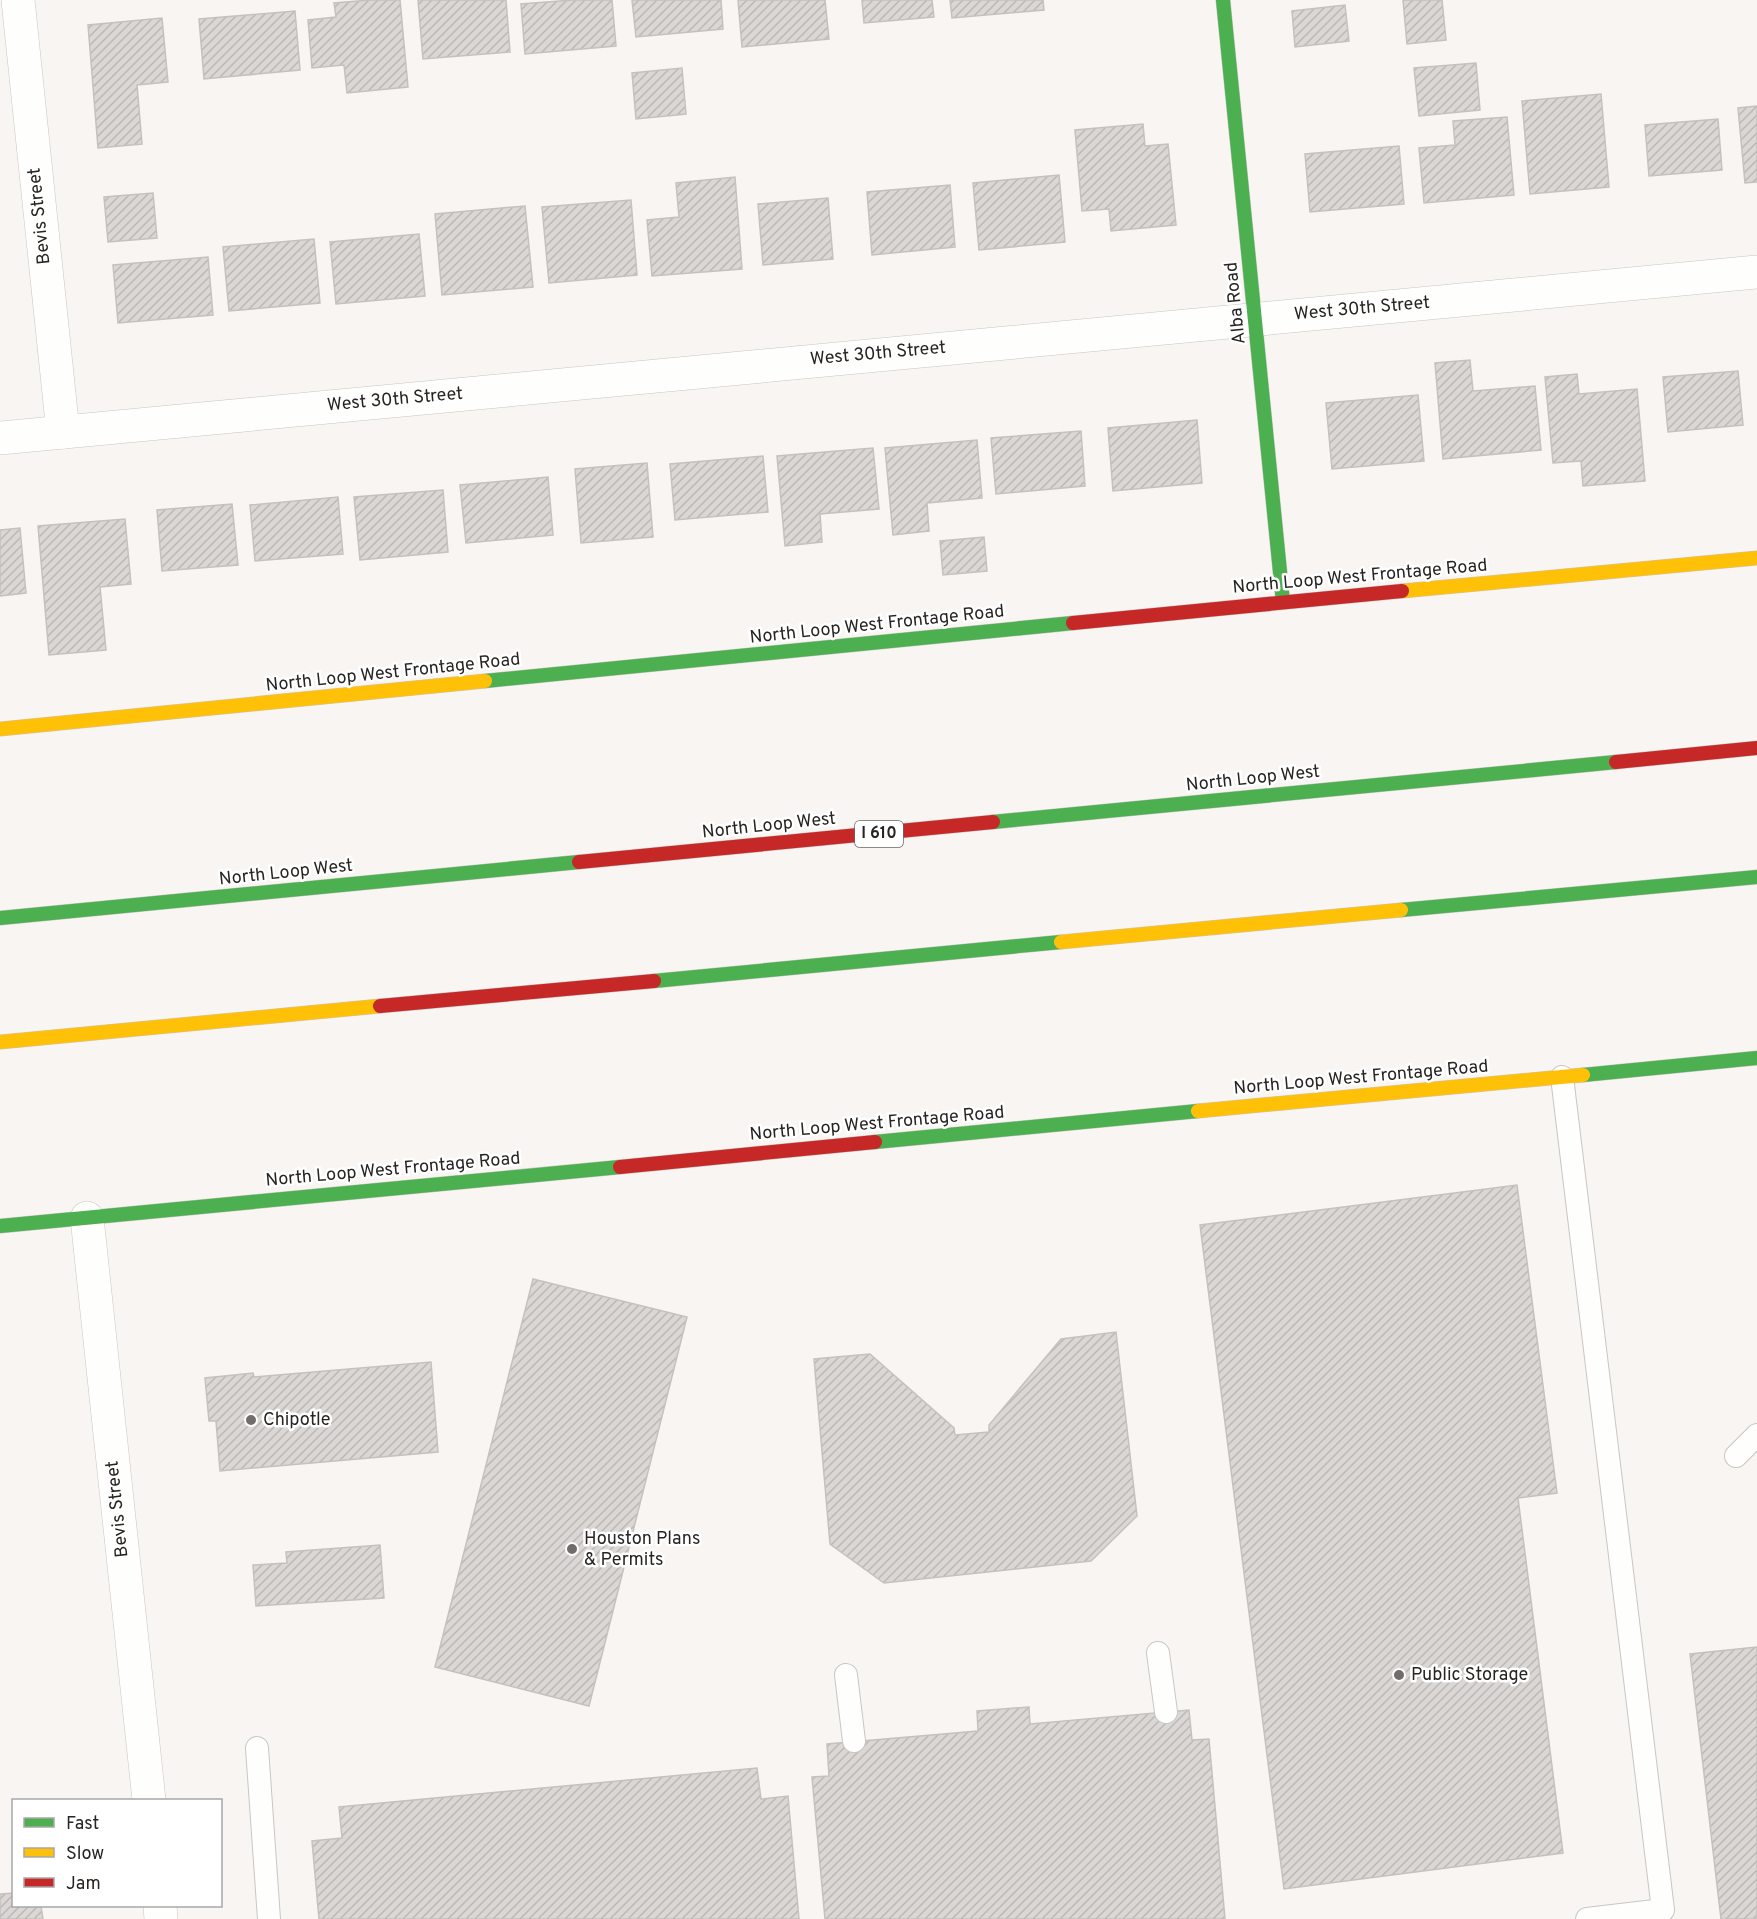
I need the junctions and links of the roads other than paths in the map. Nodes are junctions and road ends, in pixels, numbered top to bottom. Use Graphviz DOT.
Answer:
graph roads {
  1 [pos="18,0"];
  2 [pos="1223,0"];
  3 [pos="1757,272"];
  4 [pos="1256,319"];
  5 [pos="63,432"];
  6 [pos="0,438"];
  7 [pos="1757,558"];
  8 [pos="1283,602"];
  9 [pos="0,729"];
  10 [pos="1757,748"];
  11 [pos="1757,877"];
  12 [pos="0,918"];
  13 [pos="0,1042"];
  14 [pos="1757,1058"];
  15 [pos="1562,1077"];
  16 [pos="87,1218"];
  17 [pos="0,1226"];
  18 [pos="1757,1435"];
  19 [pos="1737,1456"];
  20 [pos="1158,1653"];
  21 [pos="846,1676"];
  22 [pos="1166,1712"];
  23 [pos="854,1742"];
  24 [pos="257,1748"];
  25 [pos="149,1799"];
  26 [pos="269,1919"];
  27 [pos="1587,1919"];
  1 -- 5 [label="street, Bevis Street"];
  2 -- 4 [label="main road, Alba Road"];
  3 -- 4 [label="street, West 30th Street"];
  4 -- 5 [label="street, West 30th Street"];
  4 -- 8 [label="main road, Alba Road"];
  5 -- 6 [label="street, West 30th Street"];
  7 -- 8 [label="main road, North Loop West Frontage Road"];
  8 -- 9 [label="main road, North Loop West Frontage Road"];
  10 -- 12 [label="main road, North Loop West / I 610"];
  11 -- 13 [label="main road"];
  14 -- 15 [label="main road, North Loop West Frontage Road"];
  15 -- 16 [label="main road, North Loop West Frontage Road"];
  15 -- 27 [label="lane"];
  16 -- 17 [label="main road, North Loop West Frontage Road"];
  16 -- 25 [label="street, Bevis Street"];
  18 -- 19 [label="lane"];
  20 -- 22 [label="lane"];
  21 -- 23 [label="lane"];
  24 -- 26 [label="lane"];
}
